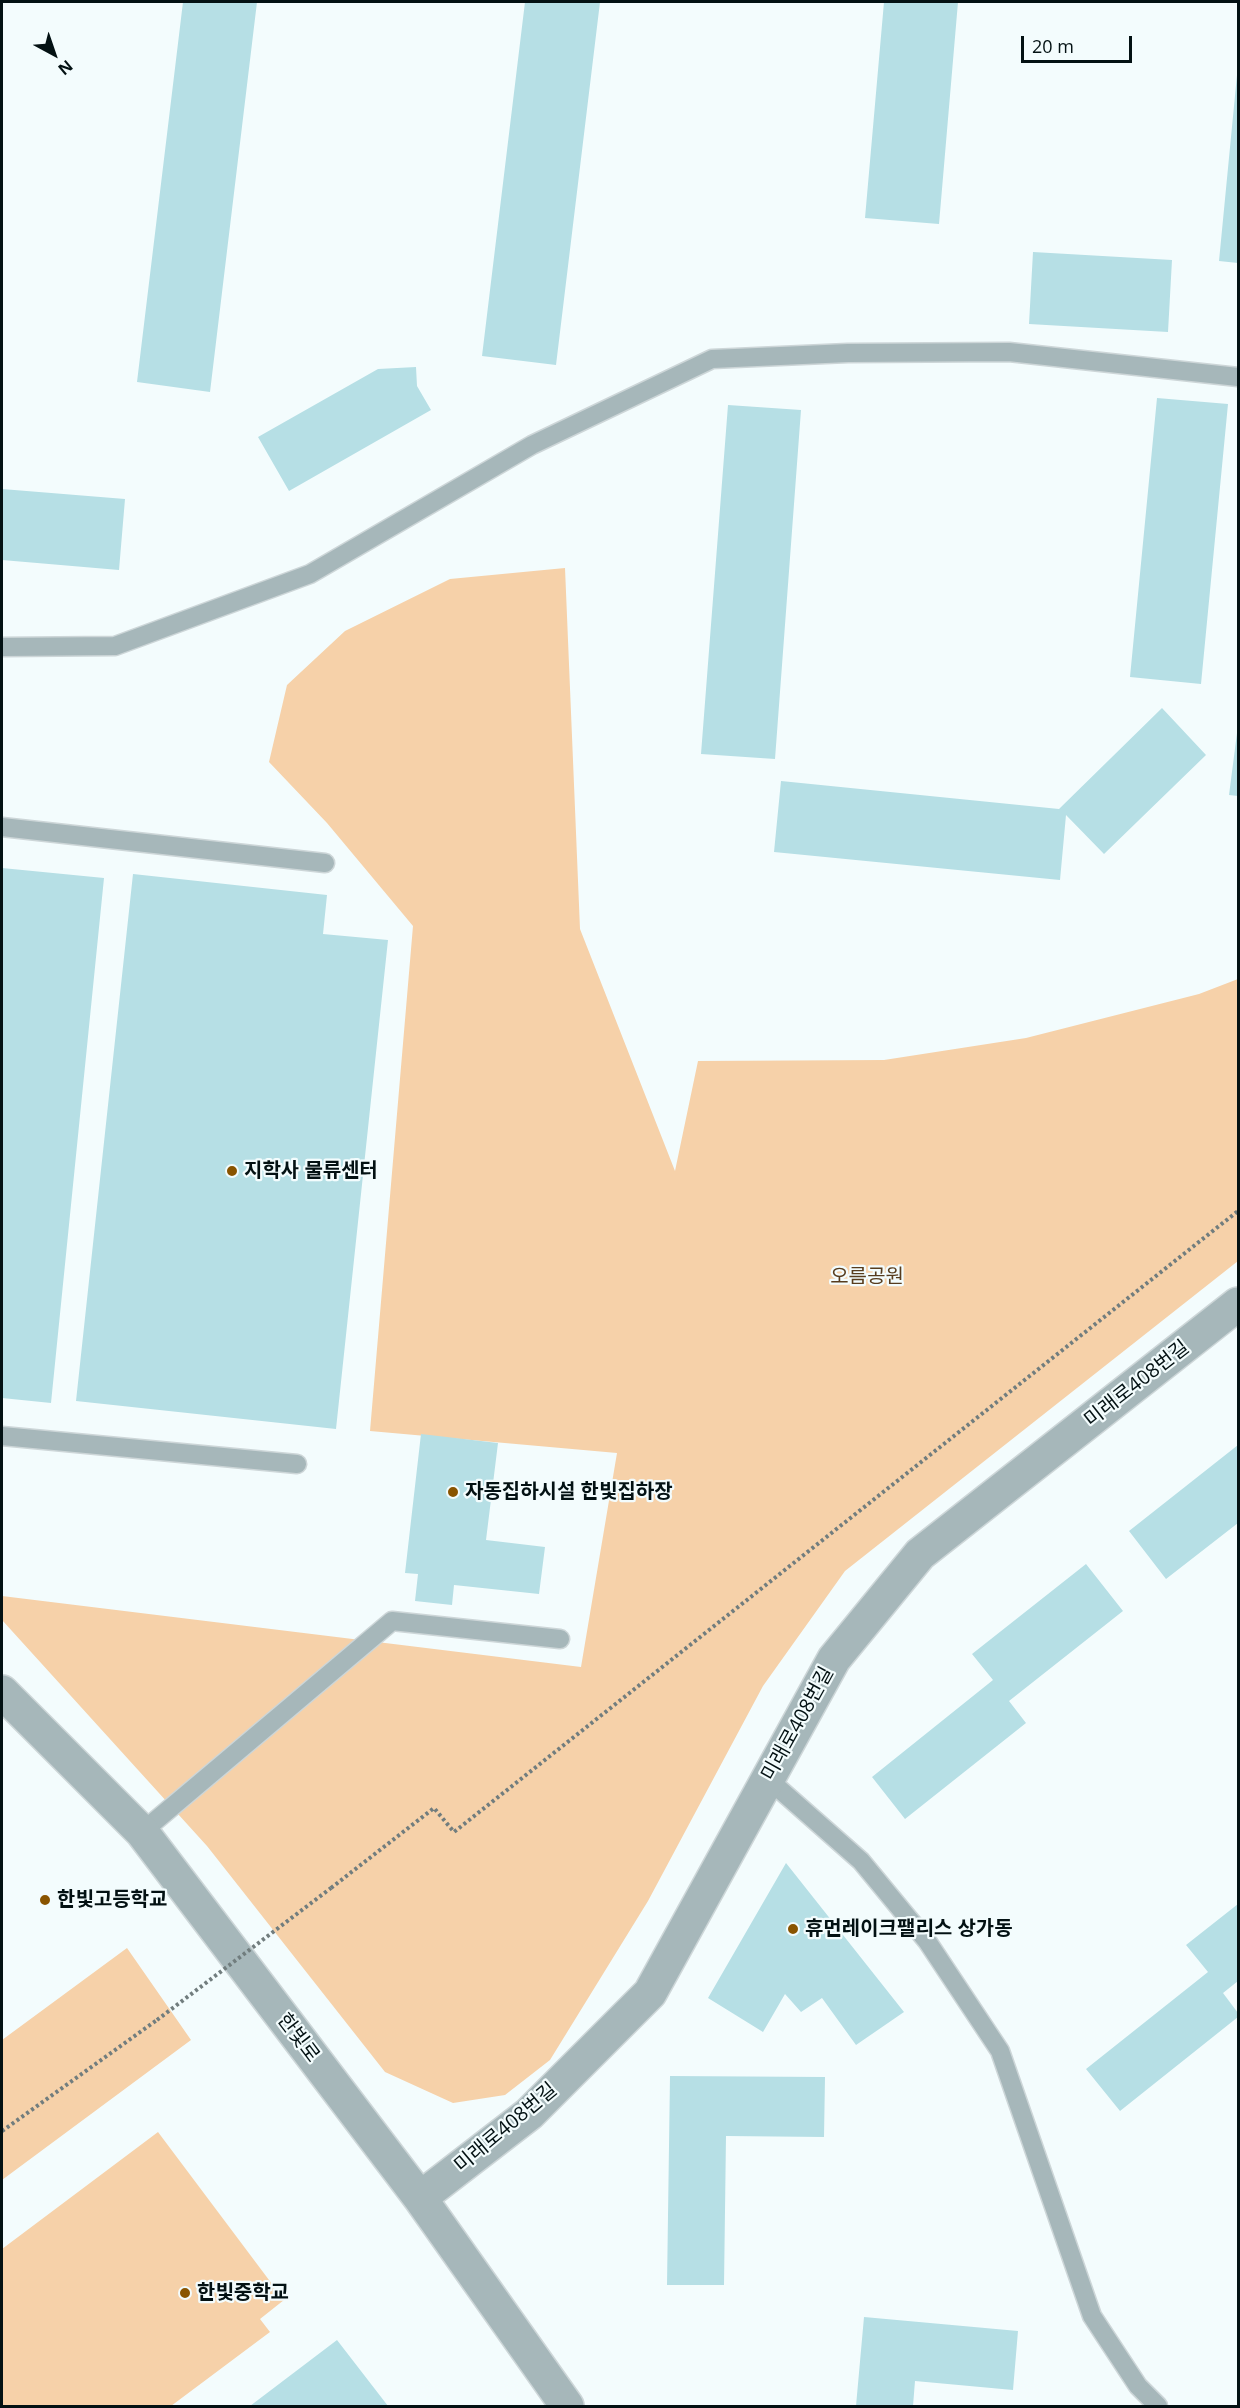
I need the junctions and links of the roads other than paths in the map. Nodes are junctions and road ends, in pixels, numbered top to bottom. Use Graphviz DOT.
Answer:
graph roads {
  1 [pos="1239,377"];
  2 [pos="2,648"];
  3 [pos="2,827"];
  4 [pos="325,863"];
  5 [pos="1239,1304"];
  6 [pos="2,1436"];
  7 [pos="297,1464"];
  8 [pos="560,1639"];
  9 [pos="2,1692"];
  10 [pos="768,1779"];
  11 [pos="142,1832"];
  12 [pos="420,2198"];
  13 [pos="567,2406"];
  14 [pos="1158,2406"];
  1 -- 2 [label="lane"];
  3 -- 4 [label="lane"];
  5 -- 10 [label="street, 미래로408번길"];
  6 -- 7 [label="lane"];
  8 -- 11 [label="lane"];
  9 -- 11 [label="street, 한빛로"];
  10 -- 12 [label="street, 미래로408번길"];
  10 -- 14 [label="lane"];
  11 -- 12 [label="street, 한빛로"];
  12 -- 13 [label="street, 한빛로"];
}
